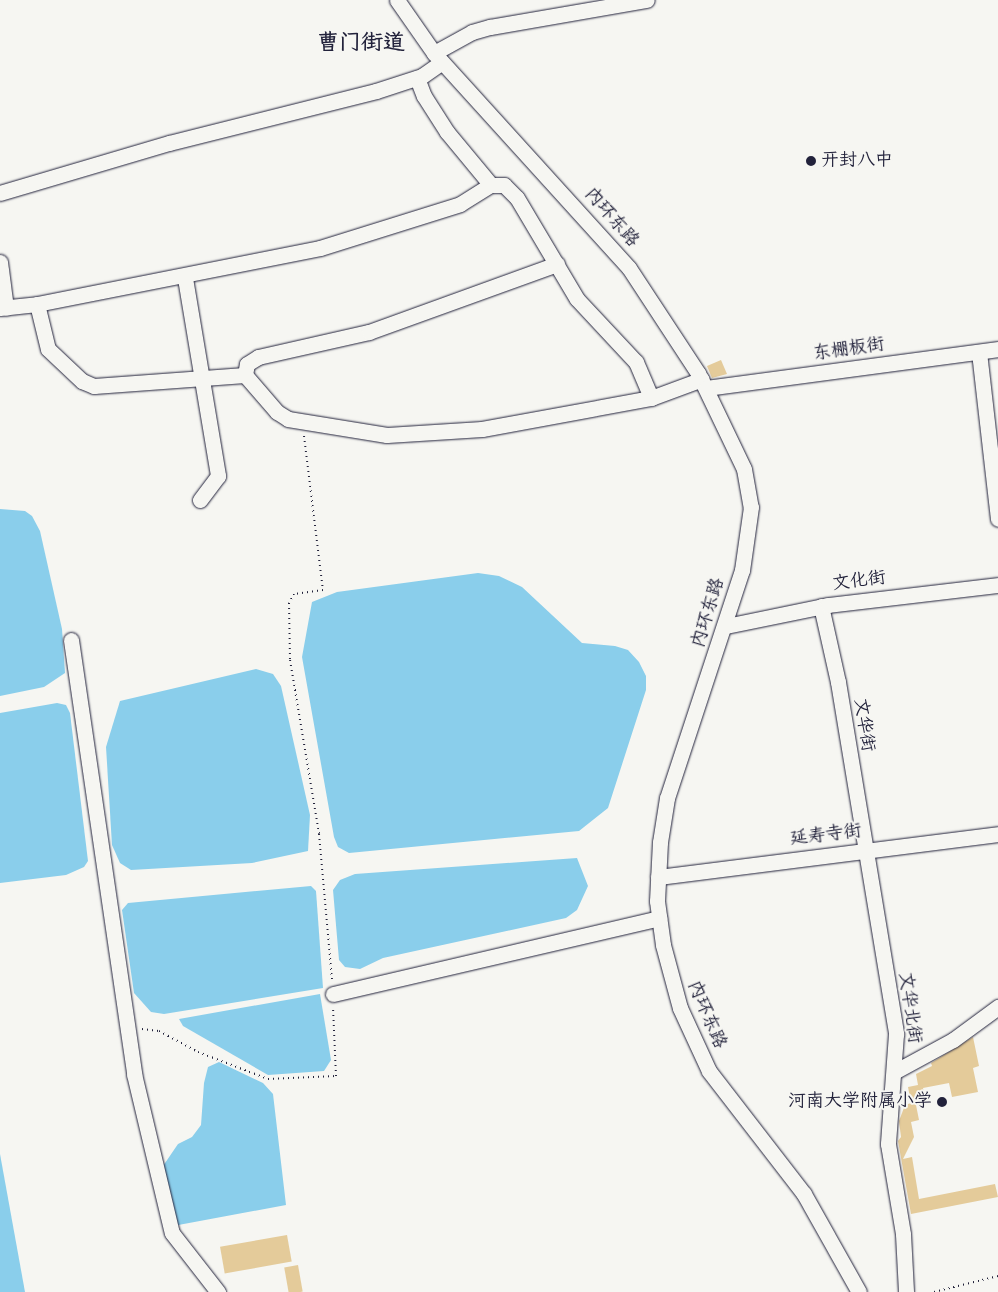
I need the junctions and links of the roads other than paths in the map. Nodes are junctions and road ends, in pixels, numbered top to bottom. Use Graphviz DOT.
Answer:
graph roads {
  1 [pos="397,0"];
  2 [pos="647,0"];
  3 [pos="438,57"];
  4 [pos="417,78"];
  5 [pos="491,185"];
  6 [pos="0,193"];
  7 [pos="0,262"];
  8 [pos="556,264"];
  9 [pos="184,278"];
  10 [pos="37,304"];
  11 [pos="3,308"];
  12 [pos="998,349"];
  13 [pos="979,352"];
  14 [pos="245,375"];
  15 [pos="202,380"];
  16 [pos="704,384"];
  17 [pos="651,398"];
  18 [pos="200,500"];
  19 [pos="998,519"];
  20 [pos="998,585"];
  21 [pos="821,606"];
  22 [pos="726,626"];
  23 [pos="72,640"];
  24 [pos="998,834"];
  25 [pos="864,850"];
  26 [pos="658,877"];
  27 [pos="659,918"];
  28 [pos="333,994"];
  29 [pos="998,1007"];
  30 [pos="894,1072"];
  31 [pos="218,1292"];
  32 [pos="859,1292"];
  33 [pos="906,1292"];
  1 -- 3 [label="street, 内环东路"];
  2 -- 3 [label="street"];
  3 -- 4 [label="street"];
  3 -- 16 [label="street, 内环东路"];
  4 -- 5 [label="street"];
  4 -- 6 [label="street"];
  5 -- 8 [label="street"];
  5 -- 9 [label="street"];
  7 -- 11 [label="street"];
  8 -- 14 [label="street"];
  8 -- 17 [label="street"];
  9 -- 10 [label="street"];
  9 -- 15 [label="street"];
  10 -- 11 [label="street"];
  10 -- 15 [label="street"];
  12 -- 13 [label="street, 东棚板街"];
  13 -- 16 [label="street, 东棚板街"];
  13 -- 19 [label="street"];
  14 -- 15 [label="street"];
  14 -- 17 [label="street, 东棚板街"];
  15 -- 18 [label="street"];
  16 -- 17 [label="street, 东棚板街"];
  16 -- 22 [label="street, 内环东路"];
  20 -- 21 [label="street, 文化街"];
  21 -- 22 [label="street, 文化街"];
  21 -- 25 [label="street, 文华街"];
  22 -- 26 [label="street, 内环东路"];
  23 -- 31 [label="street"];
  24 -- 25 [label="street, 延寿寺街"];
  25 -- 26 [label="street, 延寿寺街"];
  25 -- 30 [label="street, 文华北街"];
  26 -- 27 [label="street, 内环东路"];
  27 -- 28 [label="street"];
  27 -- 32 [label="street, 内环东路"];
  29 -- 30 [label="street"];
  30 -- 33 [label="street, 文华北街"];
}
